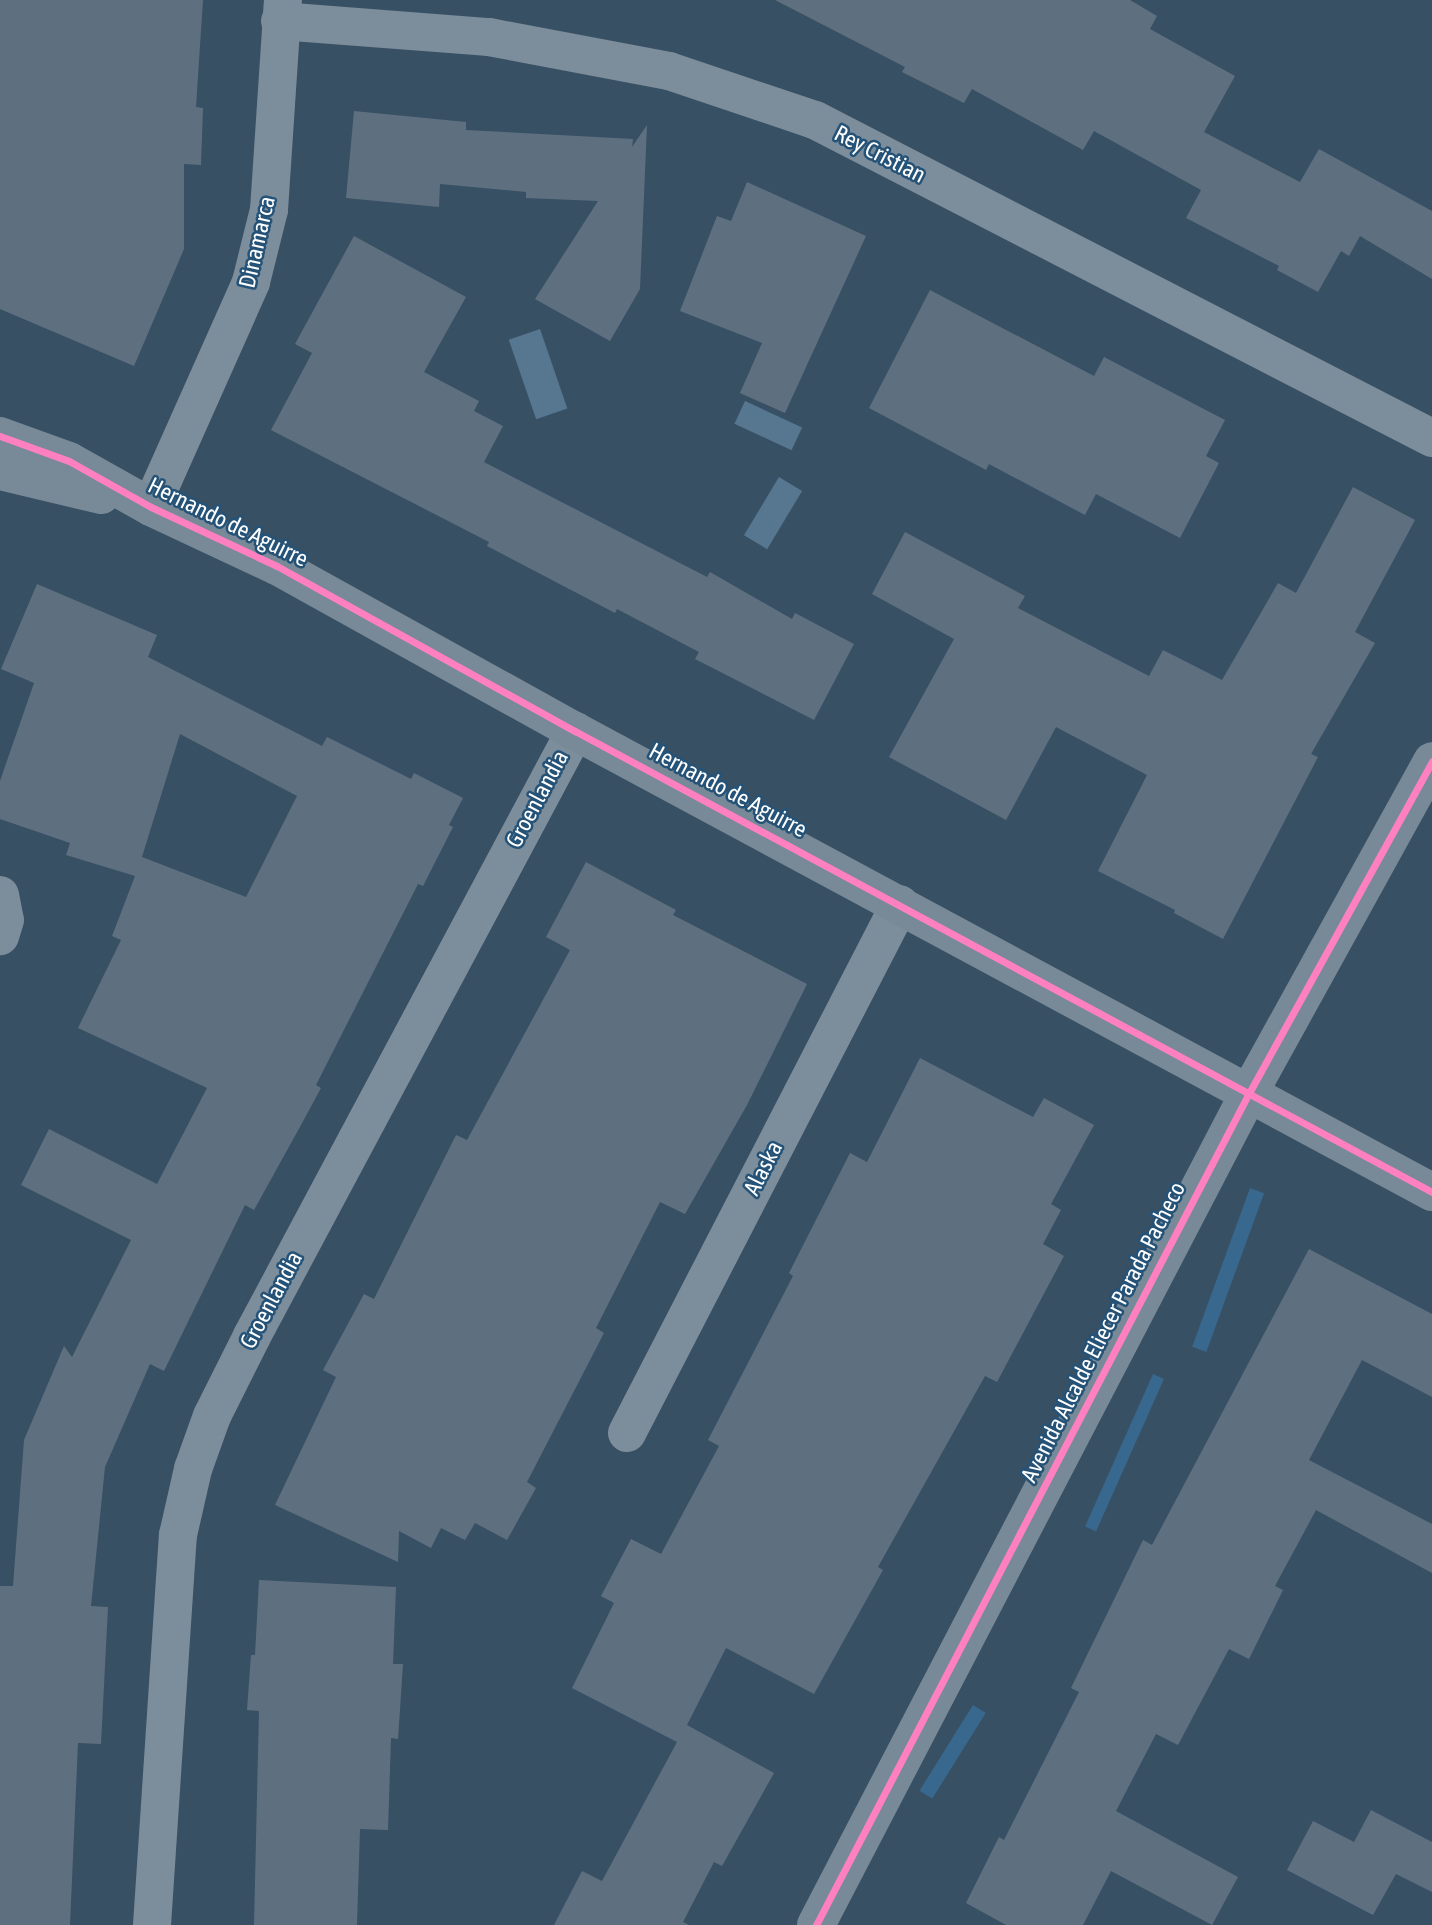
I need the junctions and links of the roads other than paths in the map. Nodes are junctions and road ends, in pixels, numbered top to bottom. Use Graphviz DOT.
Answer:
graph roads {
  1 [pos="282,10"];
  2 [pos="0,436"];
  3 [pos="1432,438"];
  4 [pos="0,471"];
  5 [pos="151,508"];
  6 [pos="575,731"];
  7 [pos="1432,761"];
  8 [pos="0,895"];
  9 [pos="900,904"];
  10 [pos="0,936"];
  11 [pos="1249,1093"];
  12 [pos="1432,1192"];
  13 [pos="627,1433"];
  14 [pos="152,1925"];
  15 [pos="816,1925"];
  1 -- 3 [label="street, Rey Cristian"];
  1 -- 5 [label="street, Dinamarca"];
  2 -- 5 [label="street, Hernando de Aguirre"];
  4 -- 5 [label="street, Hernando de Aguirre"];
  5 -- 6 [label="street, Hernando de Aguirre"];
  6 -- 9 [label="street, Hernando de Aguirre"];
  6 -- 14 [label="street, Groenlandia"];
  7 -- 11 [label="street, Avenida Alcalde Eliecer Parada Pacheco"];
  8 -- 10 [label="street"];
  9 -- 11 [label="street, Hernando de Aguirre"];
  9 -- 13 [label="street, Alaska"];
  11 -- 12 [label="street, Hernando de Aguirre"];
  11 -- 15 [label="street, Avenida Alcalde Eliecer Parada Pacheco"];
}
